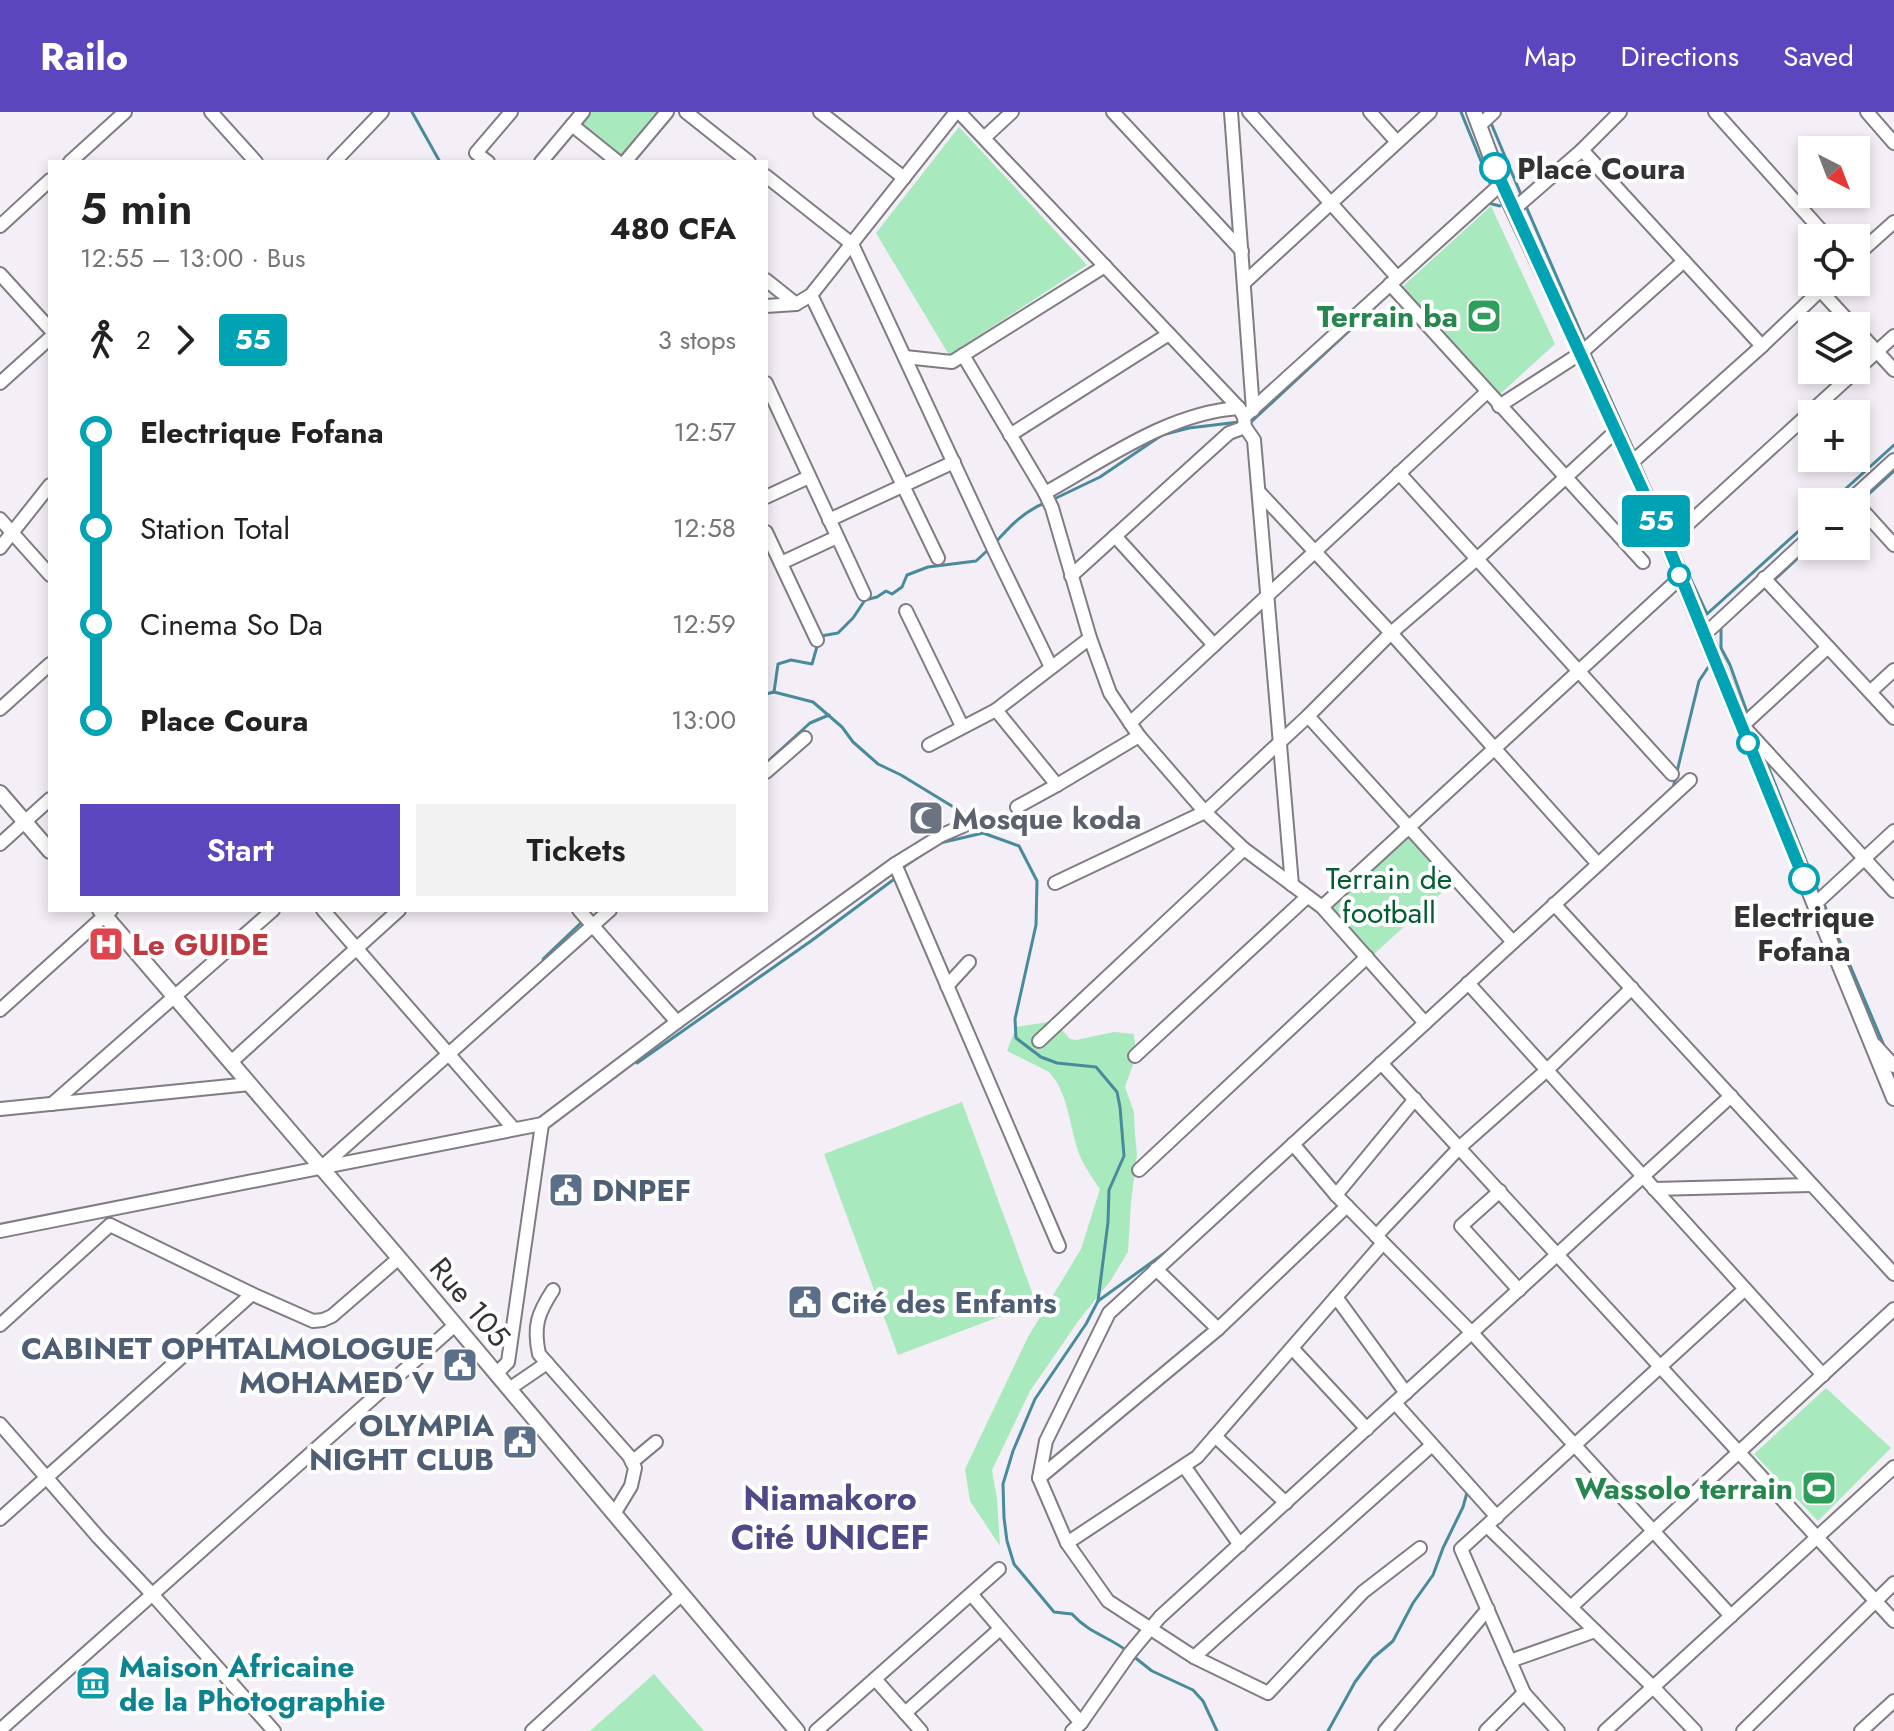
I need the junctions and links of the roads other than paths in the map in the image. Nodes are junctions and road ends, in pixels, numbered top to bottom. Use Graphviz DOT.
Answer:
graph roads {
  1 [pos="125,112"];
  2 [pos="211,112"];
  3 [pos="382,112"];
  4 [pos="511,112"];
  5 [pos="583,112"];
  6 [pos="667,112"];
  7 [pos="686,112"];
  8 [pos="820,112"];
  9 [pos="958,112"];
  10 [pos="1012,112"];
  11 [pos="1113,112"];
  12 [pos="1231,112"];
  13 [pos="1249,112"];
  14 [pos="1370,112"];
  15 [pos="1430,112"];
  16 [pos="1494,112"];
  17 [pos="1620,112"];
  18 [pos="1715,112"];
  19 [pos="1867,112"];
  20 [pos="1476,119"];
  21 [pos="572,125"];
  22 [pos="985,137"];
  23 [pos="1397,142"];
  24 [pos="1894,143"];
  25 [pos="1582,150"];
  26 [pos="72,160"];
  27 [pos="251,160"];
  28 [pos="336,160"];
  29 [pos="485,160"];
  30 [pos="543,160"];
  31 [pos="616,160"];
  32 [pos="627,160"];
  33 [pos="746,160"];
  34 [pos="768,178"];
  35 [pos="904,178"];
  36 [pos="48,182"];
  37 [pos="1501,184"];
  38 [pos="1330,203"];
  39 [pos="1513,210"];
  40 [pos="1894,222"];
  41 [pos="1815,224"];
  42 [pos="0,226"];
  43 [pos="1870,243"];
  44 [pos="852,244"];
  45 [pos="1242,251"];
  46 [pos="1684,261"];
  47 [pos="1105,266"];
  48 [pos="0,274"];
  49 [pos="1394,281"];
  50 [pos="768,282"];
  51 [pos="1245,282"];
  52 [pos="811,295"];
  53 [pos="1814,296"];
  54 [pos="796,304"];
  55 [pos="768,306"];
  56 [pos="48,327"];
  57 [pos="1169,334"];
  58 [pos="1894,336"];
  59 [pos="48,340"];
  60 [pos="1870,344"];
  61 [pos="1762,346"];
  62 [pos="1877,351"];
  63 [pos="1581,353"];
  64 [pos="963,355"];
  65 [pos="905,357"];
  66 [pos="1894,370"];
  67 [pos="0,383"];
  68 [pos="1487,392"];
  69 [pos="770,404"];
  70 [pos="1499,406"];
  71 [pos="1245,416"];
  72 [pos="1616,431"];
  73 [pos="1010,435"];
  74 [pos="1894,460"];
  75 [pos="954,462"];
  76 [pos="1630,464"];
  77 [pos="1399,473"];
  78 [pos="809,477"];
  79 [pos="1565,477"];
  80 [pos="902,486"];
  81 [pos="48,488"];
  82 [pos="1867,488"];
  83 [pos="1259,492"];
  84 [pos="1045,493"];
  85 [pos="768,496"];
  86 [pos="0,519"];
  87 [pos="829,520"];
  88 [pos="1870,520"];
  89 [pos="13,533"];
  90 [pos="768,536"];
  91 [pos="1115,536"];
  92 [pos="837,537"];
  93 [pos="1667,543"];
  94 [pos="1894,545"];
  95 [pos="0,548"];
  96 [pos="1798,548"];
  97 [pos="1314,552"];
  98 [pos="938,558"];
  99 [pos="1478,558"];
  100 [pos="1643,562"];
  101 [pos="781,563"];
  102 [pos="48,573"];
  103 [pos="1071,576"];
  104 [pos="1680,578"];
  105 [pos="1764,578"];
  106 [pos="864,594"];
  107 [pos="1267,595"];
  108 [pos="906,611"];
  109 [pos="1391,633"];
  110 [pos="1704,635"];
  111 [pos="1090,638"];
  112 [pos="817,640"];
  113 [pos="1214,645"];
  114 [pos="1828,647"];
  115 [pos="48,666"];
  116 [pos="1051,667"];
  117 [pos="1894,670"];
  118 [pos="1579,671"];
  119 [pos="1870,692"];
  120 [pos="0,709"];
  121 [pos="996,710"];
  122 [pos="1308,716"];
  123 [pos="1894,718"];
  124 [pos="1130,723"];
  125 [pos="962,726"];
  126 [pos="1742,726"];
  127 [pos="1139,736"];
  128 [pos="805,738"];
  129 [pos="1279,743"];
  130 [pos="929,745"];
  131 [pos="1494,749"];
  132 [pos="768,770"];
  133 [pos="1672,774"];
  134 [pos="1690,780"];
  135 [pos="1057,785"];
  136 [pos="0,793"];
  137 [pos="48,801"];
  138 [pos="1017,807"];
  139 [pos="1205,812"];
  140 [pos="25,822"];
  141 [pos="963,826"];
  142 [pos="1409,828"];
  143 [pos="1894,831"];
  144 [pos="0,844"];
  145 [pos="48,849"];
  146 [pos="1244,849"];
  147 [pos="1864,858"];
  148 [pos="895,864"];
  149 [pos="1598,864"];
  150 [pos="1055,883"];
  151 [pos="1292,885"];
  152 [pos="1894,891"];
  153 [pos="1307,897"];
  154 [pos="1554,904"];
  155 [pos="1814,905"];
  156 [pos="1322,907"];
  157 [pos="105,912"];
  158 [pos="271,912"];
  159 [pos="325,912"];
  160 [pos="397,912"];
  161 [pos="581,912"];
  162 [pos="608,912"];
  163 [pos="593,926"];
  164 [pos="1513,942"];
  165 [pos="356,949"];
  166 [pos="1367,957"];
  167 [pos="969,962"];
  168 [pos="1468,983"];
  169 [pos="947,986"];
  170 [pos="1632,988"];
  171 [pos="174,996"];
  172 [pos="0,1010"];
  173 [pos="677,1022"];
  174 [pos="1425,1023"];
  175 [pos="1868,1038"];
  176 [pos="1039,1041"];
  177 [pos="449,1054"];
  178 [pos="1135,1056"];
  179 [pos="231,1062"];
  180 [pos="1381,1063"];
  181 [pos="1894,1066"];
  182 [pos="1547,1070"];
  183 [pos="250,1084"];
  184 [pos="1731,1096"];
  185 [pos="1894,1098"];
  186 [pos="1415,1099"];
  187 [pos="52,1104"];
  188 [pos="3,1106"];
  189 [pos="542,1124"];
  190 [pos="514,1129"];
  191 [pos="1293,1144"];
  192 [pos="1460,1147"];
  193 [pos="321,1167"];
  194 [pos="1139,1170"];
  195 [pos="1643,1176"];
  196 [pos="1812,1185"];
  197 [pos="1654,1189"];
  198 [pos="1500,1191"];
  199 [pos="1336,1195"];
  200 [pos="1347,1206"];
  201 [pos="109,1209"];
  202 [pos="110,1225"];
  203 [pos="0,1231"];
  204 [pos="1380,1240"];
  205 [pos="1059,1246"];
  206 [pos="1558,1255"];
  207 [pos="399,1258"];
  208 [pos="1156,1269"];
  209 [pos="1894,1274"];
  210 [pos="1745,1289"];
  211 [pos="553,1290"];
  212 [pos="1519,1290"];
  213 [pos="252,1294"];
  214 [pos="1336,1297"];
  215 [pos="1894,1309"];
  216 [pos="0,1325"];
  217 [pos="455,1325"];
  218 [pos="1218,1329"];
  219 [pos="1472,1333"];
  220 [pos="1292,1348"];
  221 [pos="547,1363"];
  222 [pos="1660,1367"];
  223 [pos="496,1374"];
  224 [pos="1823,1375"];
  225 [pos="509,1389"];
  226 [pos="1406,1393"];
  227 [pos="1395,1403"];
  228 [pos="0,1424"];
  229 [pos="1367,1429"];
  230 [pos="1215,1436"];
  231 [pos="656,1442"];
  232 [pos="1432,1445"];
  233 [pos="1574,1445"];
  234 [pos="1739,1453"];
  235 [pos="632,1462"];
  236 [pos="1184,1466"];
  237 [pos="1894,1467"];
  238 [pos="47,1477"];
  239 [pos="1039,1478"];
  240 [pos="1286,1503"];
  241 [pos="614,1514"];
  242 [pos="0,1519"];
  243 [pos="1492,1521"];
  244 [pos="1653,1531"];
  245 [pos="1816,1537"];
  246 [pos="1067,1543"];
  247 [pos="1240,1545"];
  248 [pos="1420,1548"];
  249 [pos="999,1569"];
  250 [pos="1894,1583"];
  251 [pos="152,1594"];
  252 [pos="682,1594"];
  253 [pos="971,1594"];
  254 [pos="1874,1601"];
  255 [pos="1571,1607"];
  256 [pos="1488,1609"];
  257 [pos="1731,1616"];
  258 [pos="1894,1621"];
  259 [pos="1152,1628"];
  260 [pos="1000,1629"];
  261 [pos="1595,1631"];
  262 [pos="1194,1657"];
  263 [pos="1510,1661"];
  264 [pos="875,1679"];
  265 [pos="1653,1687"];
  266 [pos="1524,1693"];
  267 [pos="1894,1701"];
  268 [pos="905,1713"];
  269 [pos="1077,1727"];
  270 [pos="0,1730"];
  271 [pos="274,1731"];
  272 [pos="532,1731"];
  273 [pos="797,1731"];
  274 [pos="816,1731"];
  275 [pos="921,1731"];
  276 [pos="1385,1731"];
  277 [pos="1486,1731"];
  278 [pos="1558,1731"];
  279 [pos="1605,1731"];
  280 [pos="1695,1731"];
  281 [pos="1743,1731"];
  282 [pos="1861,1731"];
  1 -- 26 [label="street"];
  2 -- 27 [label="street"];
  3 -- 28 [label="street"];
  4 -- 29 [label="street"];
  5 -- 21 [label="street"];
  6 -- 32 [label="street"];
  7 -- 33 [label="street"];
  8 -- 35 [label="street"];
  9 -- 22 [label="street"];
  9 -- 35 [label="street"];
  10 -- 22 [label="street"];
  11 -- 45 [label="street"];
  12 -- 45 [label="street"];
  13 -- 38 [label="street"];
  14 -- 23 [label="street"];
  15 -- 23 [label="street"];
  16 -- 20 [label="street"];
  17 -- 25 [label="street"];
  18 -- 41 [label="street"];
  19 -- 24 [label="street"];
  20 -- 37 [label="street"];
  21 -- 30 [label="street"];
  21 -- 31 [label="street"];
  22 -- 47 [label="street"];
  23 -- 38 [label="street"];
  25 -- 39 [label="street"];
  25 -- 46 [label="street"];
  34 -- 44 [label="street"];
  35 -- 44 [label="street"];
  36 -- 42 [label="street"];
  37 -- 39 [label="street"];
  37 -- 49 [label="street"];
  38 -- 49 [label="street"];
  38 -- 51 [label="street"];
  39 -- 63 [label="street"];
  40 -- 43 [label="street"];
  44 -- 52 [label="street"];
  44 -- 65 [label="street"];
  45 -- 51 [label="street"];
  46 -- 61 [label="street"];
  46 -- 63 [label="street"];
  47 -- 57 [label="street"];
  47 -- 64 [label="street"];
  48 -- 56 [label="street"];
  49 -- 68 [label="street"];
  49 -- 71 [label="street"];
  50 -- 54 [label="street"];
  51 -- 71 [label="street"];
  52 -- 54 [label="street"];
  52 -- 80 [label="street"];
  53 -- 61 [label="street"];
  54 -- 55 [label="street"];
  57 -- 71 [label="street"];
  57 -- 73 [label="street"];
  58 -- 62 [label="street"];
  59 -- 67 [label="street"];
  60 -- 62 [label="street"];
  61 -- 76 [label="street"];
  62 -- 66 [label="street"];
  62 -- 93 [label="street"];
  63 -- 70 [label="street"];
  63 -- 72 [label="street"];
  64 -- 65 [label="street"];
  64 -- 73 [label="street"];
  65 -- 75 [label="street"];
  68 -- 70 [label="street"];
  68 -- 77 [label="street"];
  69 -- 78 [label="street"];
  70 -- 79 [label="street"];
  71 -- 83 [label="street"];
  71 -- 84 [label="street"];
  71 -- 91 [label="street"];
  72 -- 76 [label="street"];
  72 -- 79 [label="street"];
  73 -- 84 [label="street"];
  74 -- 82 [label="street"];
  75 -- 80 [label="street"];
  75 -- 116 [label="street"];
  76 -- 93 [label="street"];
  77 -- 97 [label="street"];
  77 -- 99 [label="street"];
  78 -- 85 [label="street"];
  78 -- 87 [label="street"];
  79 -- 99 [label="street"];
  79 -- 100 [label="street"];
  80 -- 87 [label="street"];
  80 -- 98 [label="street"];
  81 -- 89 [label="street"];
  83 -- 97 [label="street"];
  83 -- 107 [label="street"];
  84 -- 103 [label="street"];
  86 -- 89 [label="street"];
  87 -- 92 [label="street"];
  88 -- 94 [label="street"];
  89 -- 95 [label="street"];
  89 -- 102 [label="street"];
  90 -- 101 [label="street"];
  91 -- 103 [label="street"];
  91 -- 113 [label="street"];
  92 -- 101 [label="street"];
  92 -- 106 [label="street"];
  93 -- 104 [label="street"];
  96 -- 105 [label="street"];
  97 -- 107 [label="street"];
  97 -- 109 [label="street"];
  99 -- 109 [label="street"];
  99 -- 118 [label="street"];
  101 -- 112 [label="street"];
  103 -- 111 [label="street"];
  104 -- 110 [label="street"];
  104 -- 118 [label="street"];
  105 -- 110 [label="street"];
  105 -- 114 [label="street"];
  107 -- 113 [label="street"];
  107 -- 129 [label="street"];
  108 -- 125 [label="street"];
  109 -- 122 [label="street"];
  109 -- 131 [label="street"];
  110 -- 126 [label="street"];
  111 -- 116 [label="street"];
  111 -- 124 [label="street"];
  113 -- 124 [label="street"];
  114 -- 119 [label="street"];
  114 -- 126 [label="street"];
  115 -- 120 [label="street"];
  116 -- 121 [label="street"];
  117 -- 119 [label="street"];
  118 -- 131 [label="street"];
  118 -- 133 [label="street"];
  119 -- 123 [label="street"];
  121 -- 125 [label="street"];
  121 -- 135 [label="street"];
  122 -- 129 [label="street"];
  122 -- 142 [label="street"];
  124 -- 127 [label="street"];
  125 -- 130 [label="street"];
  126 -- 147 [label="street"];
  126 -- 155 [label="street"];
  127 -- 135 [label="street"];
  127 -- 139 [label="street"];
  128 -- 132 [label="street"];
  129 -- 139 [label="street"];
  129 -- 151 [label="street"];
  131 -- 142 [label="street"];
  131 -- 149 [label="street"];
  134 -- 149 [label="street"];
  135 -- 138 [label="street"];
  136 -- 140 [label="street"];
  137 -- 140 [label="street"];
  139 -- 146 [label="street"];
  139 -- 150 [label="street"];
  140 -- 144 [label="street"];
  140 -- 145 [label="street"];
  141 -- 148 [label="street"];
  142 -- 156 [label="street"];
  142 -- 164 [label="street"];
  143 -- 147 [label="street"];
  146 -- 151 [label="street"];
  146 -- 176 [label="street"];
  147 -- 152 [label="street"];
  147 -- 155 [label="street"];
  148 -- 169 [label="street"];
  148 -- 173 [label="street"];
  149 -- 154 [label="street"];
  151 -- 153 [label="street"];
  153 -- 156 [label="street"];
  153 -- 178 [label="street"];
  154 -- 164 [label="street"];
  154 -- 170 [label="street"];
  155 -- 175 [label="street"];
  156 -- 166 [label="street"];
  157 -- 171 [label="street, Rue 105"];
  157 -- 172 [label="street"];
  158 -- 171 [label="street"];
  159 -- 165 [label="street"];
  160 -- 165 [label="street"];
  161 -- 163 [label="street"];
  162 -- 163 [label="street"];
  163 -- 173 [label="street"];
  163 -- 177 [label="street"];
  164 -- 168 [label="street"];
  165 -- 177 [label="street"];
  165 -- 179 [label="street"];
  166 -- 174 [label="street"];
  166 -- 194 [label="street"];
  167 -- 169 [label="street"];
  168 -- 174 [label="street"];
  168 -- 182 [label="street"];
  169 -- 205 [label="street"];
  170 -- 182 [label="street"];
  170 -- 184 [label="street"];
  171 -- 179 [label="street, Rue 105"];
  171 -- 187 [label="street"];
  173 -- 189 [label="street"];
  174 -- 180 [label="street"];
  175 -- 181 [label="street"];
  175 -- 185 [label="street"];
  177 -- 190 [label="street"];
  177 -- 193 [label="street"];
  179 -- 183 [label="street, Rue 105"];
  180 -- 186 [label="street"];
  180 -- 191 [label="street"];
  182 -- 192 [label="street"];
  182 -- 195 [label="street"];
  183 -- 187 [label="street"];
  183 -- 193 [label="street, Rue 105"];
  184 -- 195 [label="street"];
  184 -- 196 [label="street"];
  186 -- 192 [label="street"];
  186 -- 199 [label="street"];
  187 -- 188 [label="street"];
  189 -- 190 [label="street"];
  189 -- 223 [label="street"];
  190 -- 193 [label="street"];
  191 -- 199 [label="street"];
  191 -- 208 [label="street"];
  192 -- 198 [label="street"];
  192 -- 204 [label="street"];
  193 -- 201 [label="street"];
  193 -- 207 [label="street, Rue 105"];
  195 -- 197 [label="street"];
  195 -- 206 [label="street"];
  196 -- 197 [label="street"];
  196 -- 209 [label="street"];
  197 -- 210 [label="street"];
  198 -- 206 [label="street"];
  198 -- 212 [label="street"];
  199 -- 200 [label="street"];
  200 -- 204 [label="street"];
  200 -- 218 [label="street"];
  201 -- 202 [label="street"];
  201 -- 203 [label="street"];
  202 -- 213 [label="street"];
  202 -- 216 [label="street"];
  204 -- 214 [label="street"];
  204 -- 219 [label="street"];
  206 -- 212 [label="street"];
  206 -- 222 [label="street"];
  207 -- 213 [label="street"];
  207 -- 217 [label="street, Rue 105"];
  208 -- 218 [label="street"];
  208 -- 239 [label="street"];
  210 -- 222 [label="street"];
  210 -- 224 [label="street"];
  211 -- 221 [label="street"];
  212 -- 219 [label="street"];
  213 -- 238 [label="street"];
  214 -- 220 [label="street"];
  214 -- 226 [label="street"];
  215 -- 224 [label="street"];
  217 -- 223 [label="street, Rue 105"];
  217 -- 251 [label="street"];
  218 -- 239 [label="street"];
  219 -- 226 [label="street"];
  219 -- 233 [label="street"];
  220 -- 229 [label="street"];
  220 -- 230 [label="street"];
  221 -- 225 [label="street"];
  221 -- 235 [label="street"];
  222 -- 233 [label="street"];
  222 -- 234 [label="street"];
  223 -- 225 [label="street, Rue 105"];
  224 -- 234 [label="street"];
  225 -- 241 [label="street, Rue 105"];
  226 -- 227 [label="street"];
  227 -- 229 [label="street"];
  227 -- 232 [label="street"];
  228 -- 238 [label="street"];
  229 -- 240 [label="street"];
  230 -- 236 [label="street"];
  230 -- 240 [label="street"];
  231 -- 235 [label="street"];
  232 -- 243 [label="street"];
  232 -- 262 [label="street"];
  233 -- 243 [label="street"];
  233 -- 244 [label="street"];
  234 -- 244 [label="street"];
  234 -- 245 [label="street"];
  235 -- 241 [label="street"];
  236 -- 246 [label="street"];
  236 -- 247 [label="street"];
  237 -- 245 [label="street"];
  238 -- 242 [label="street"];
  238 -- 251 [label="street"];
  239 -- 246 [label="street"];
  240 -- 247 [label="street"];
  241 -- 252 [label="street, Rue 105"];
  243 -- 255 [label="street"];
  243 -- 256 [label="street"];
  244 -- 255 [label="street"];
  244 -- 257 [label="street"];
  245 -- 254 [label="street"];
  245 -- 257 [label="street"];
  246 -- 259 [label="street"];
  247 -- 259 [label="street"];
  248 -- 262 [label="street"];
  249 -- 253 [label="street"];
  250 -- 254 [label="street"];
  251 -- 270 [label="street"];
  251 -- 271 [label="street"];
  252 -- 272 [label="street"];
  252 -- 273 [label="street, Rue 105"];
  253 -- 260 [label="street"];
  253 -- 264 [label="street"];
  254 -- 258 [label="street"];
  254 -- 281 [label="street"];
  255 -- 261 [label="street"];
  256 -- 263 [label="street"];
  256 -- 276 [label="street"];
  257 -- 265 [label="street"];
  259 -- 262 [label="street"];
  259 -- 269 [label="street"];
  260 -- 268 [label="street"];
  260 -- 269 [label="street"];
  261 -- 263 [label="street"];
  261 -- 265 [label="street"];
  263 -- 266 [label="street"];
  264 -- 268 [label="street"];
  264 -- 274 [label="street"];
  265 -- 279 [label="street"];
  265 -- 280 [label="street"];
  266 -- 277 [label="street"];
  266 -- 278 [label="street"];
  267 -- 282 [label="street"];
  268 -- 275 [label="street"];
}
